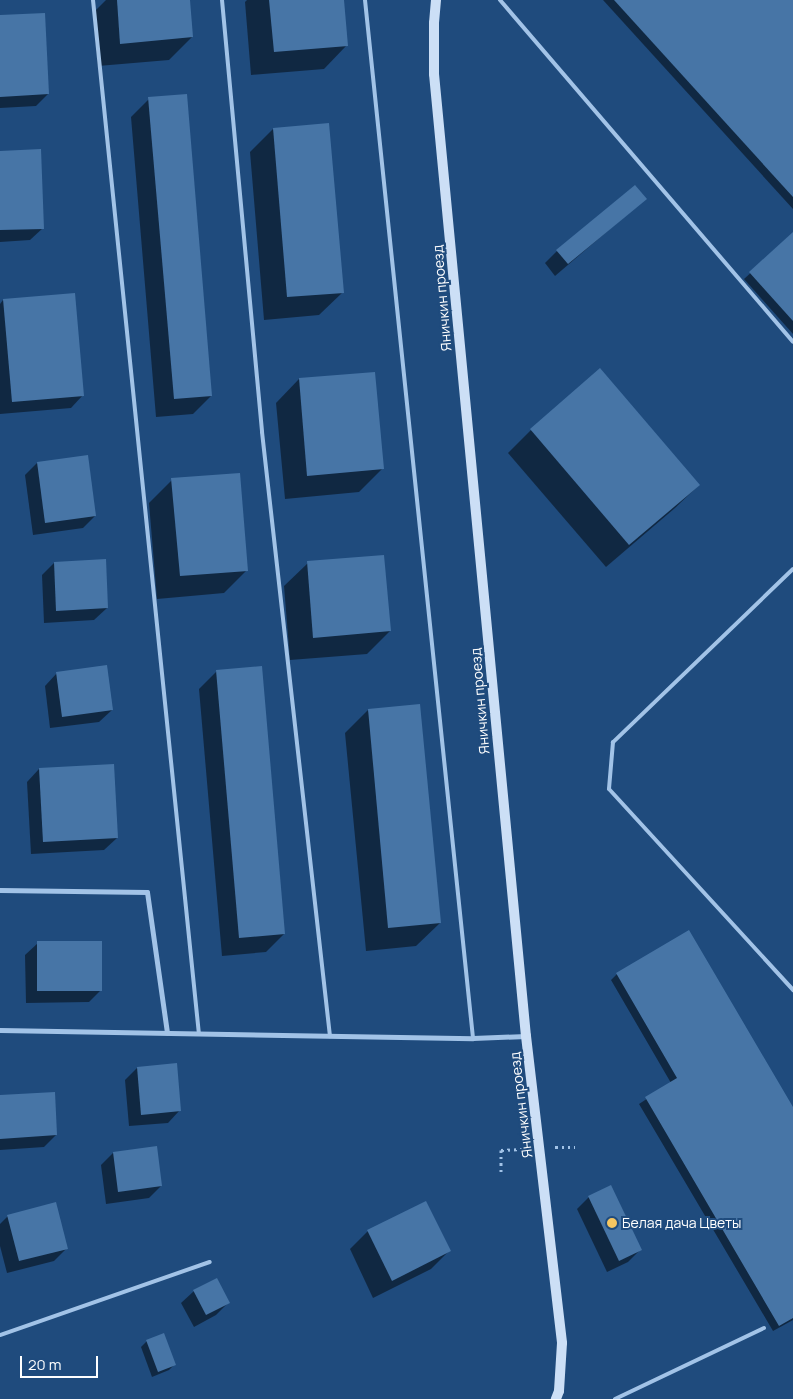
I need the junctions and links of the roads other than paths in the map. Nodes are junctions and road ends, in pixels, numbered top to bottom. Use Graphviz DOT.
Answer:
graph roads {
  1 [pos="93,0"];
  2 [pos="222,0"];
  3 [pos="365,0"];
  4 [pos="436,0"];
  5 [pos="500,0"];
  6 [pos="793,342"];
  7 [pos="793,569"];
  8 [pos="0,890"];
  9 [pos="793,990"];
  10 [pos="0,1030"];
  11 [pos="166,1033"];
  12 [pos="199,1034"];
  13 [pos="330,1036"];
  14 [pos="526,1036"];
  15 [pos="473,1038"];
  16 [pos="210,1262"];
  17 [pos="764,1328"];
  18 [pos="0,1335"];
  19 [pos="559,1396"];
  20 [pos="614,1399"];
  1 -- 12 [label="lane"];
  2 -- 13 [label="lane"];
  3 -- 15 [label="lane"];
  4 -- 14 [label="street, Яничкин проезд"];
  5 -- 6 [label="lane"];
  7 -- 9 [label="lane"];
  8 -- 11 [label="street"];
  10 -- 11 [label="street"];
  11 -- 12 [label="street"];
  12 -- 13 [label="street"];
  13 -- 15 [label="street"];
  14 -- 15 [label="street"];
  14 -- 19 [label="street, Яничкин проезд"];
  16 -- 18 [label="lane"];
  17 -- 20 [label="lane"];
}
